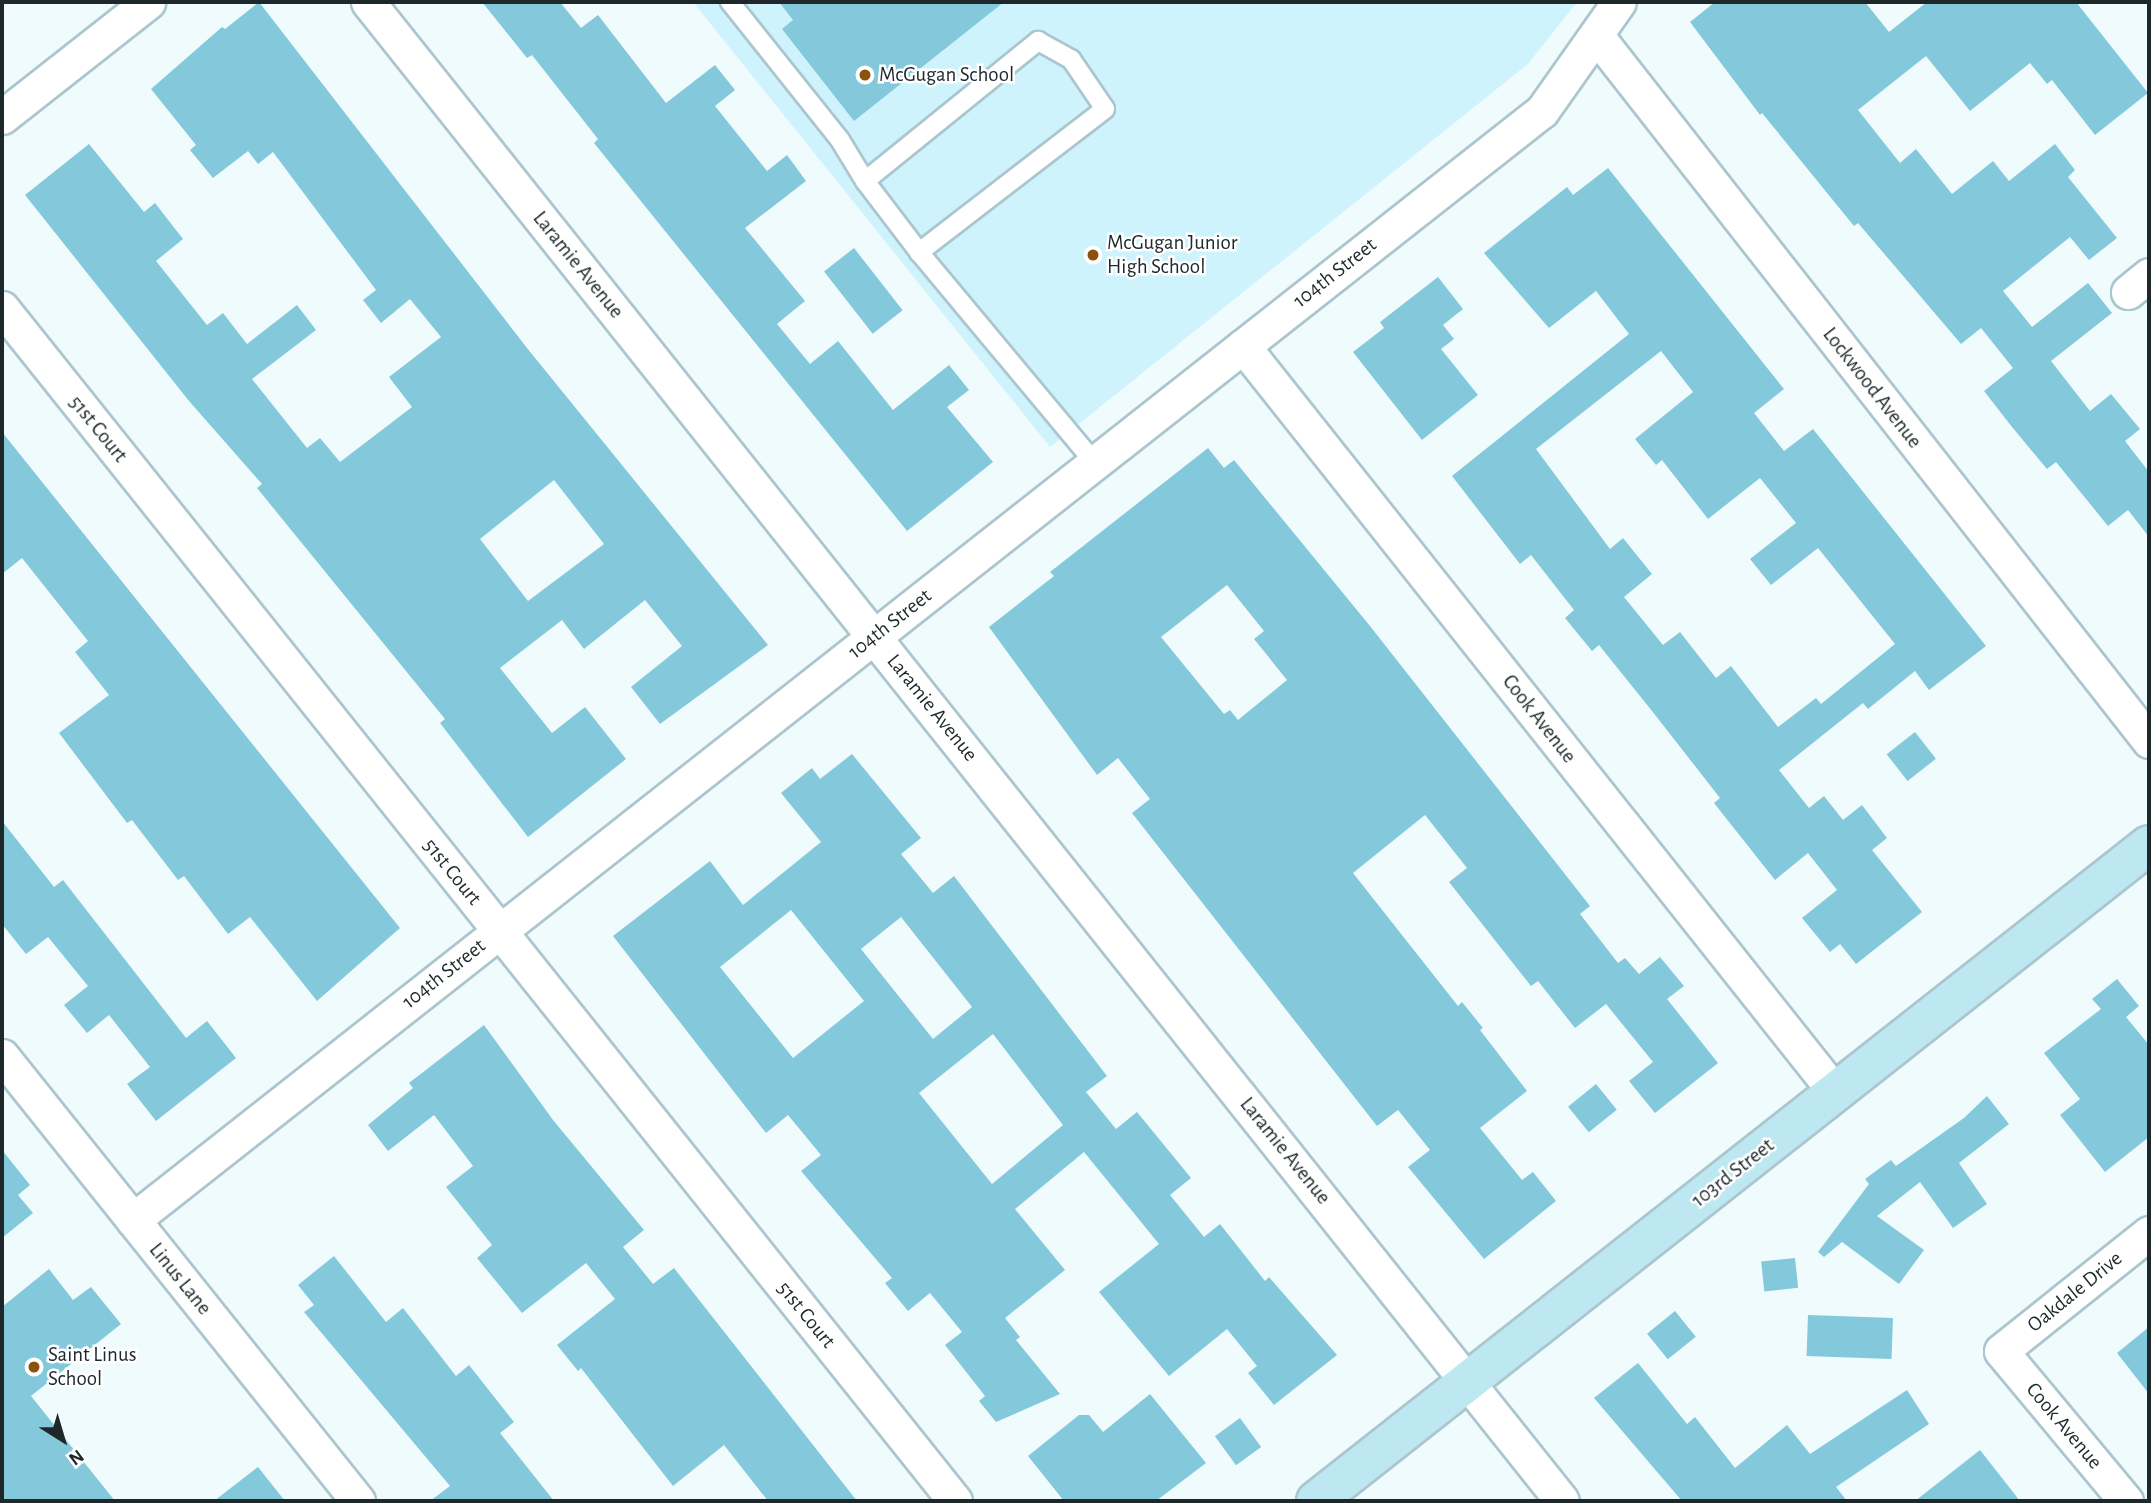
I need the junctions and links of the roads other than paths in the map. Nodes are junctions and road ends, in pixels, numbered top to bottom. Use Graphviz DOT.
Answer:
graph roads {
  1 [pos="148,2"];
  2 [pos="368,2"];
  3 [pos="730,2"];
  4 [pos="1619,2"];
  5 [pos="1596,35"];
  6 [pos="2,117"];
  7 [pos="864,181"];
  8 [pos="919,252"];
  9 [pos="2,308"];
  10 [pos="1242,346"];
  11 [pos="1095,463"];
  12 [pos="874,636"];
  13 [pos="2149,741"];
  14 [pos="2149,845"];
  15 [pos="499,931"];
  16 [pos="2,1056"];
  17 [pos="1835,1092"];
  18 [pos="133,1220"];
  19 [pos="2149,1233"];
  20 [pos="2001,1351"];
  21 [pos="1469,1382"];
  22 [pos="358,1501"];
  23 [pos="955,1501"];
  24 [pos="1316,1501"];
  25 [pos="1562,1501"];
  26 [pos="2126,1501"];
  1 -- 6 [label="street"];
  2 -- 12 [label="street, Laramie Avenue"];
  3 -- 7 [label="lane"];
  4 -- 5 [label="street, 104th Street"];
  5 -- 10 [label="street, 104th Street"];
  5 -- 13 [label="street, Lockwood Avenue"];
  7 -- 8 [label="lane"];
  7 -- 8 [label="lane"];
  8 -- 11 [label="lane"];
  9 -- 15 [label="street, 51st Court"];
  10 -- 11 [label="street, 104th Street"];
  10 -- 17 [label="street, Cook Avenue"];
  11 -- 12 [label="street, 104th Street"];
  12 -- 15 [label="street, 104th Street"];
  12 -- 21 [label="street, Laramie Avenue"];
  14 -- 17 [label="main road, 103rd Street"];
  15 -- 18 [label="street, 104th Street"];
  15 -- 23 [label="street, 51st Court"];
  16 -- 18 [label="street, Linus Lane"];
  17 -- 21 [label="main road, 103rd Street"];
  18 -- 22 [label="street, Linus Lane"];
  19 -- 20 [label="street, Oakdale Drive"];
  20 -- 26 [label="street, Cook Avenue"];
  21 -- 24 [label="main road, 103rd Street"];
  21 -- 25 [label="street, Laramie Avenue"];
}
